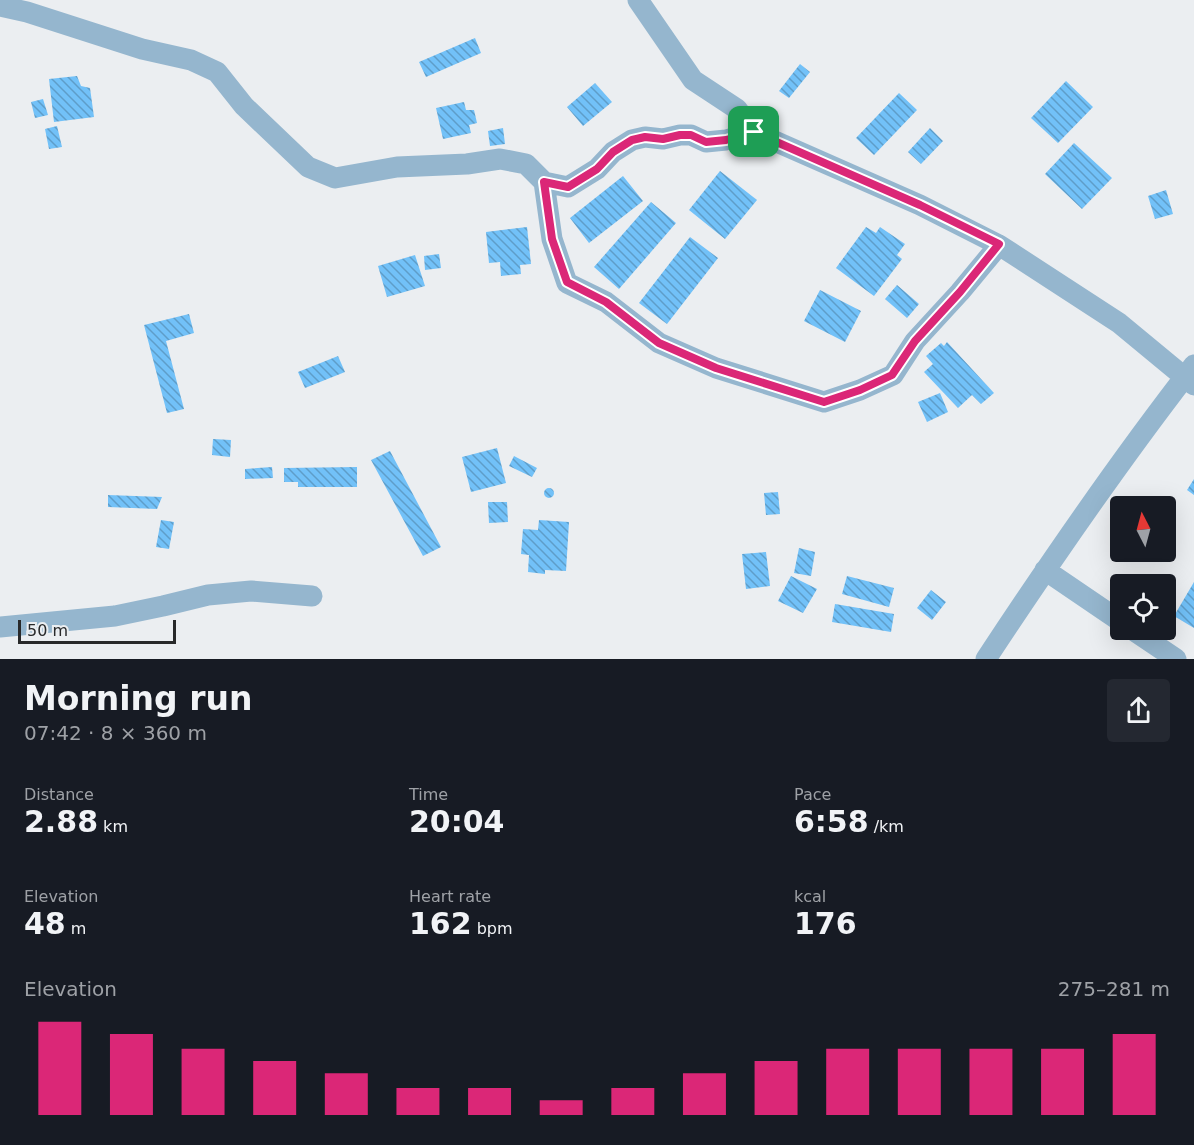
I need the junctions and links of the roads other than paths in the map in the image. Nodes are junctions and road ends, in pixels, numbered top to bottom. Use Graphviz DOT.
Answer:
graph roads {
  1 [pos="638,0"];
  2 [pos="0,6"];
  3 [pos="754,132"];
  4 [pos="544,182"];
  5 [pos="999,244"];
  6 [pos="1191,376"];
  7 [pos="1045,570"];
  8 [pos="312,596"];
  9 [pos="1110,614"];
  10 [pos="0,627"];
  11 [pos="1148,640"];
  12 [pos="986,659"];
  13 [pos="1176,659"];
  1 -- 3 [label="street"];
  2 -- 4 [label="street"];
  3 -- 4 [label="street"];
  3 -- 5 [label="street"];
  4 -- 5 [label="street"];
  5 -- 6 [label="street"];
  6 -- 7 [label="street"];
  7 -- 9 [label="street"];
  7 -- 12 [label="street"];
  8 -- 10 [label="street"];
  11 -- 13 [label="street"];
}
